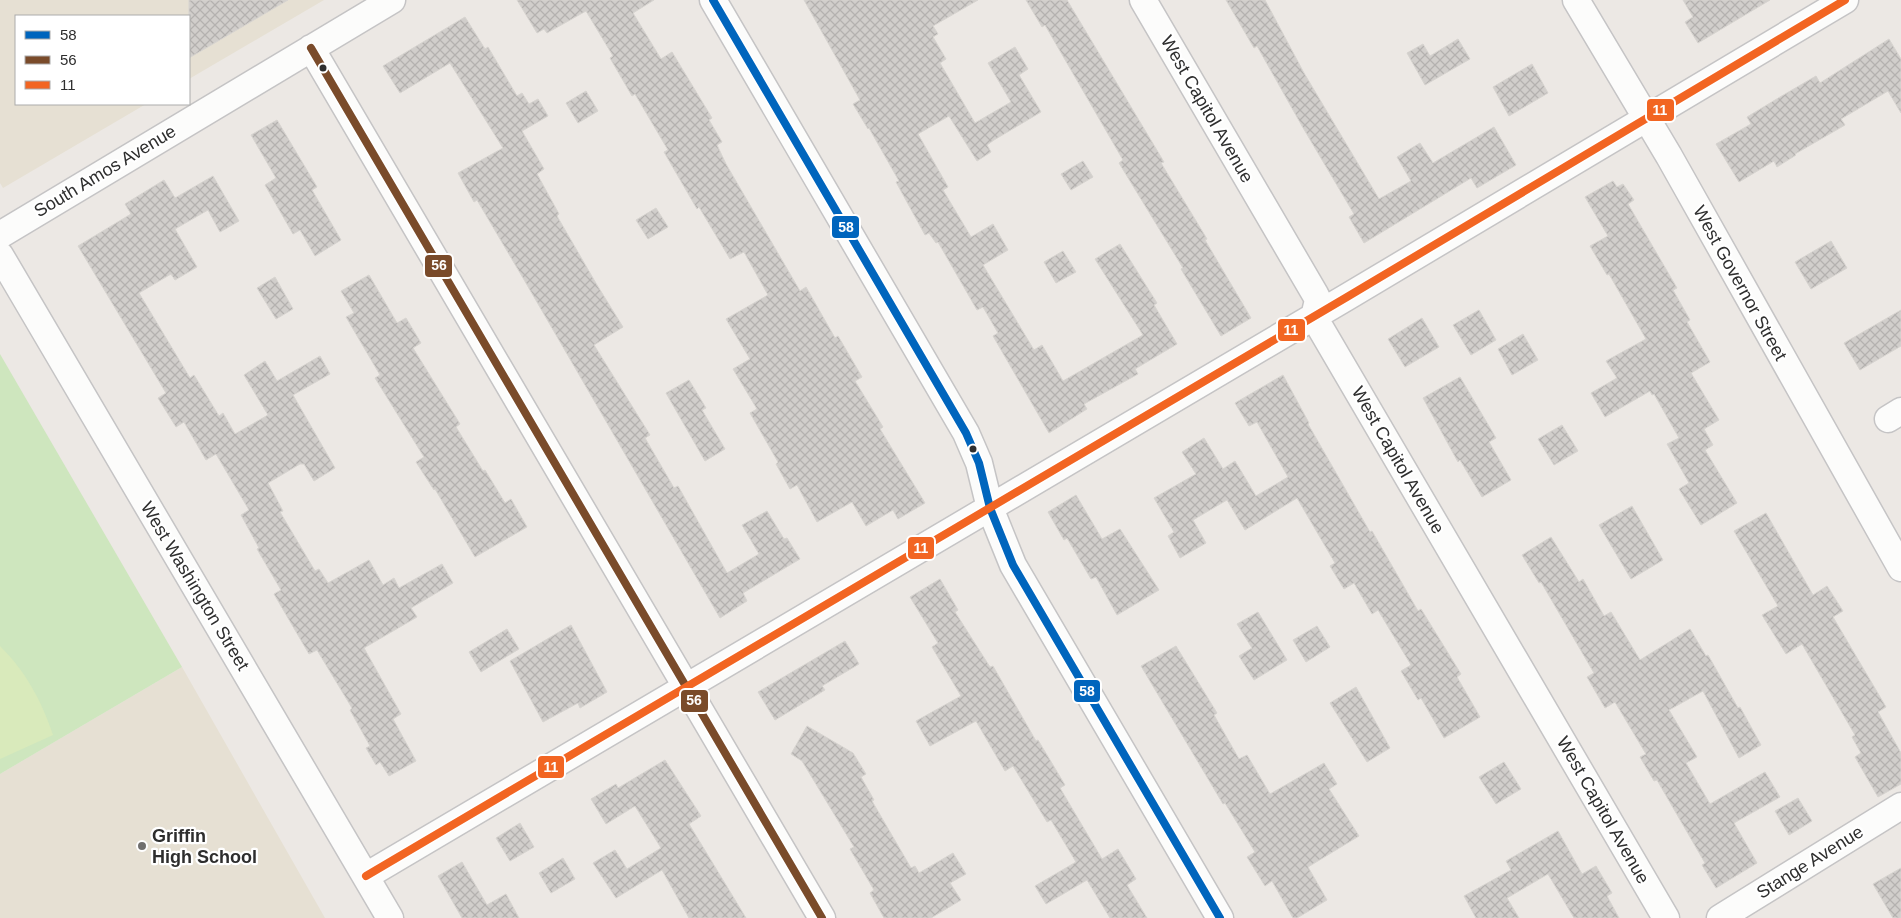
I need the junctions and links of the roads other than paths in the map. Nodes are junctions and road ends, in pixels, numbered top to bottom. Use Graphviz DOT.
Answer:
graph roads {
  1 [pos="392,0"];
  2 [pos="713,0"];
  3 [pos="1143,0"];
  4 [pos="1576,0"];
  5 [pos="1845,0"];
  6 [pos="311,48"];
  7 [pos="1647,119"];
  8 [pos="0,235"];
  9 [pos="0,255"];
  10 [pos="1314,317"];
  11 [pos="990,508"];
  12 [pos="1901,568"];
  13 [pos="687,687"];
  14 [pos="1901,806"];
  15 [pos="366,876"];
  16 [pos="390,918"];
  17 [pos="822,918"];
  18 [pos="1220,918"];
  19 [pos="1666,918"];
  20 [pos="1720,918"];
  1 -- 6 [label="street, South Amos Avenue"];
  2 -- 11 [label="street"];
  3 -- 10 [label="street, West Capitol Avenue"];
  4 -- 7 [label="street, West Governor Street"];
  5 -- 7 [label="street"];
  6 -- 8 [label="street, South Amos Avenue"];
  6 -- 13 [label="street"];
  7 -- 10 [label="street"];
  7 -- 12 [label="street, West Governor Street"];
  9 -- 15 [label="street, West Washington Street"];
  10 -- 11 [label="street"];
  10 -- 19 [label="street, West Capitol Avenue"];
  11 -- 13 [label="street"];
  11 -- 18 [label="street"];
  13 -- 15 [label="street"];
  13 -- 17 [label="street"];
  14 -- 20 [label="street, Stange Avenue"];
  15 -- 16 [label="street, West Washington Street"];
}
